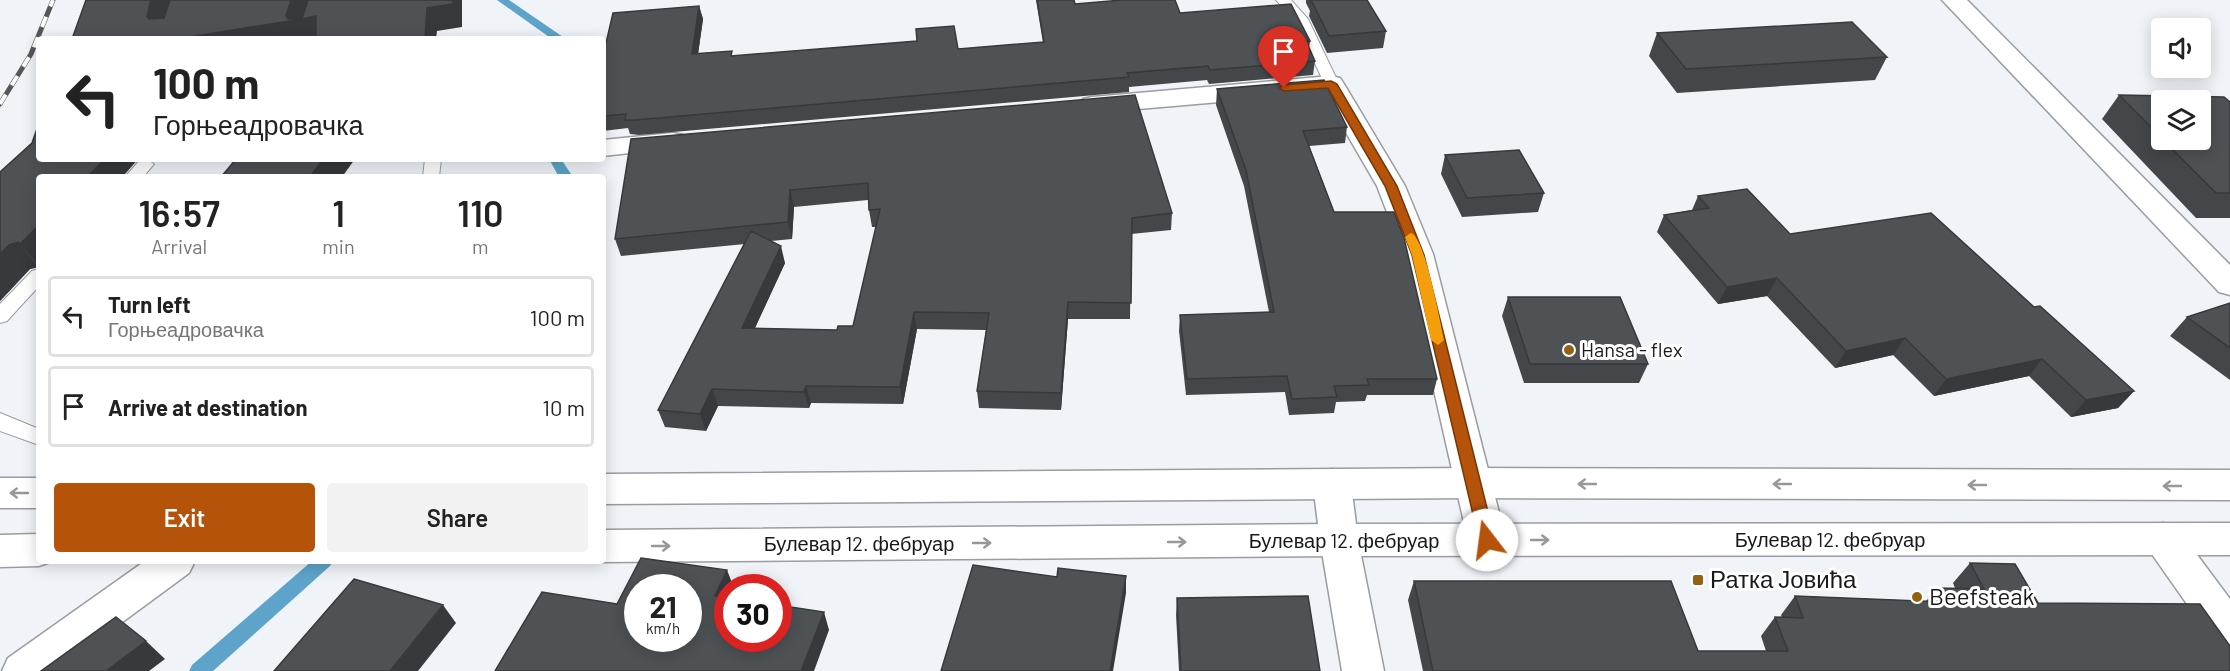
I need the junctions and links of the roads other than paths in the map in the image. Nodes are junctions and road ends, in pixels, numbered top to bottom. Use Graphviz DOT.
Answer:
graph roads {
  1 [pos="317,0"];
  2 [pos="1283,0"];
  3 [pos="1954,0"];
  4 [pos="308,36"];
  5 [pos="1331,84"];
  6 [pos="1069,107"];
  7 [pos="699,139"];
  8 [pos="606,148"];
  9 [pos="146,164"];
  10 [pos="136,174"];
  11 [pos="36,278"];
  12 [pos="2230,284"];
  13 [pos="0,316"];
  14 [pos="0,421"];
  15 [pos="36,436"];
  16 [pos="1471,483"];
  17 [pos="1332,484"];
  18 [pos="2230,486"];
  19 [pos="606,489"];
  20 [pos="0,493"];
  21 [pos="36,493"];
  22 [pos="2163,539"];
  23 [pos="2230,539"];
  24 [pos="1339,540"];
  25 [pos="1487,540"];
  26 [pos="606,546"];
  27 [pos="36,550"];
  28 [pos="0,551"];
  29 [pos="171,564"];
  30 [pos="2230,631"];
  31 [pos="23,671"];
  32 [pos="1363,671"];
  1 -- 4 [label="lane"];
  2 -- 5 [label="lane"];
  3 -- 12 [label="main road"];
  5 -- 6 [label="main road"];
  5 -- 16 [label="main road"];
  7 -- 8 [label="main road"];
  9 -- 10 [label="lane"];
  11 -- 13 [label="lane"];
  14 -- 15 [label="lane"];
  16 -- 17 [label="main road"];
  18 -- 16 [label="main road, one-way"];
  16 -- 25 [label="main road"];
  17 -- 19 [label="main road"];
  17 -- 24 [label="main road"];
  21 -- 20 [label="main road, one-way"];
  22 -- 23 [label="main road, Булевар 12. фебруар"];
  25 -- 22 [label="main road, Булевар 12. фебруар, one-way"];
  22 -- 30 [label="main road"];
  24 -- 25 [label="main road, Булевар 12. фебруар"];
  26 -- 24 [label="main road, Булевар 12. фебруар, one-way"];
  24 -- 32 [label="main road"];
  27 -- 28 [label="main road"];
  29 -- 31 [label="main road"];
}
